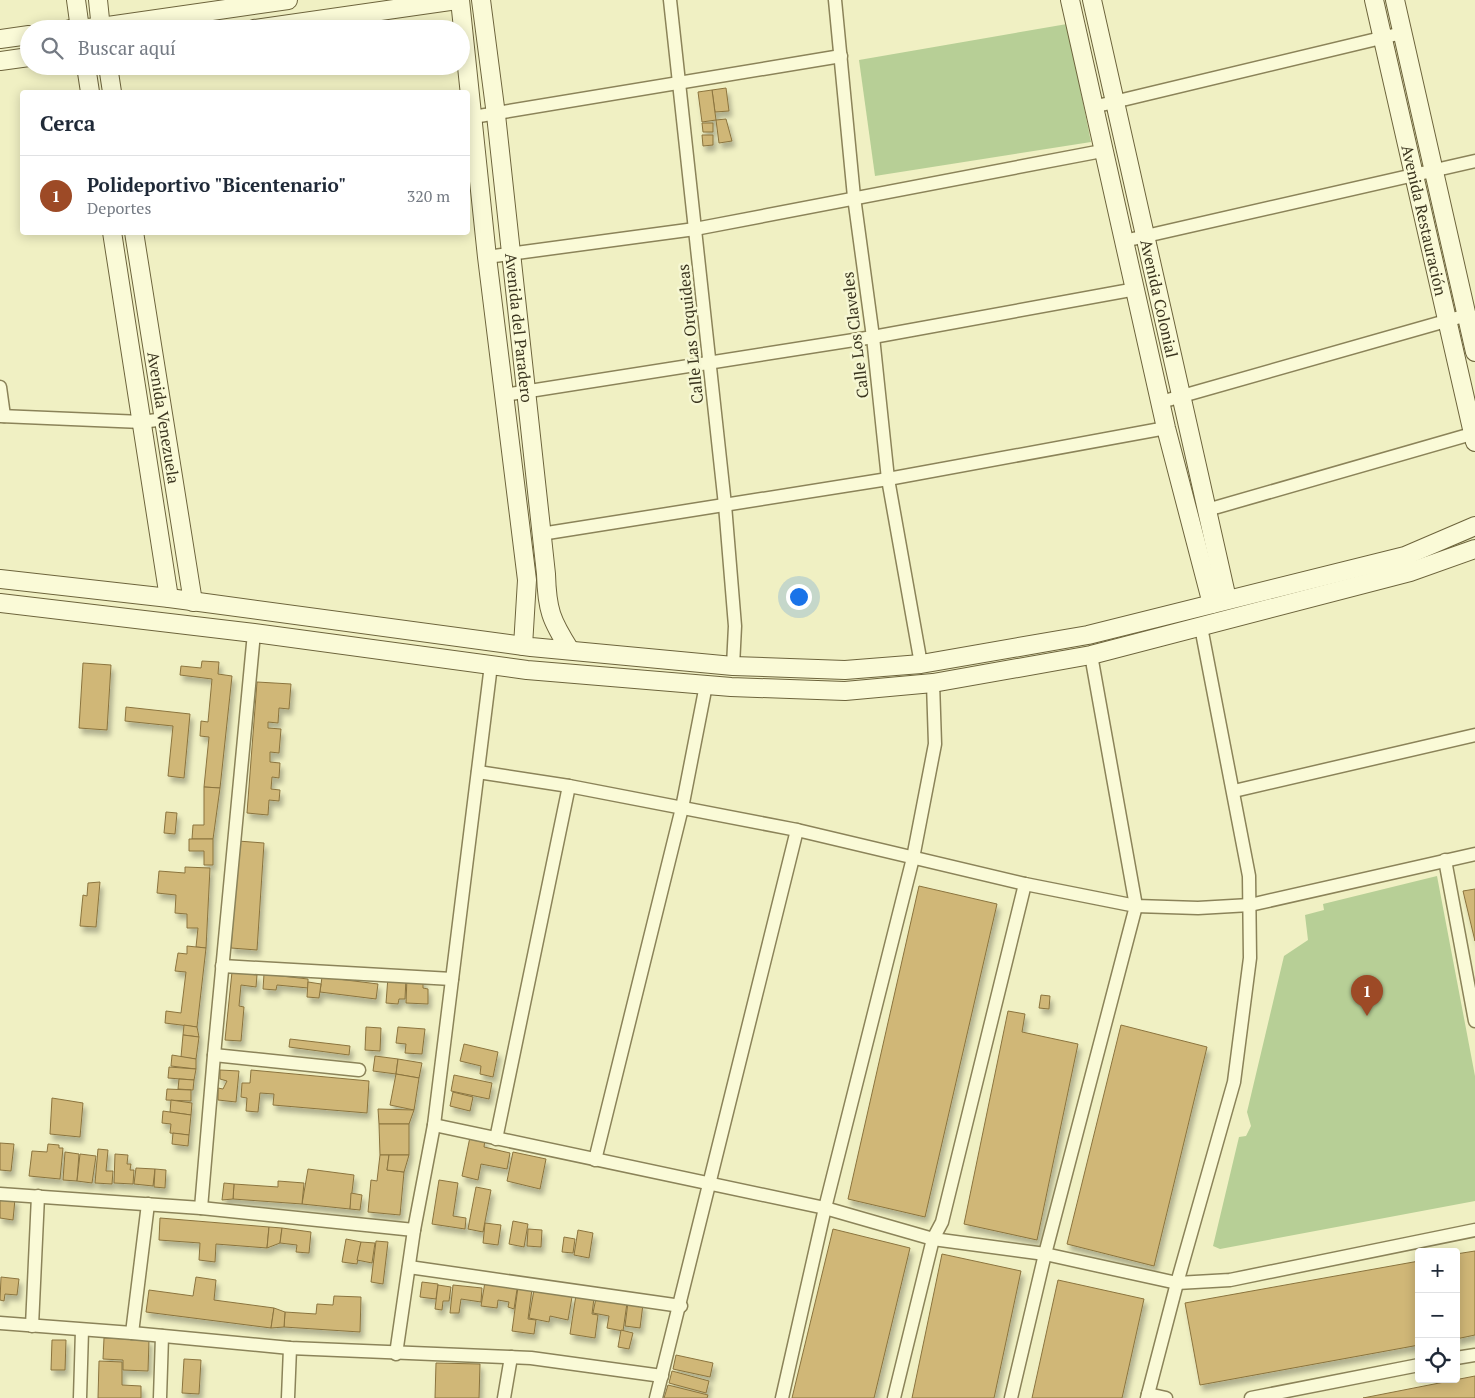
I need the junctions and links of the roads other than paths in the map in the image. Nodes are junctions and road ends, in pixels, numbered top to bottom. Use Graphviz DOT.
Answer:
graph roads {
  1 [pos="76,0"];
  2 [pos="98,0"];
  3 [pos="288,0"];
  4 [pos="458,0"];
  5 [pos="481,0"];
  6 [pos="670,0"];
  7 [pos="835,0"];
  8 [pos="1070,0"];
  9 [pos="1092,0"];
  10 [pos="1374,0"];
  11 [pos="1395,0"];
  12 [pos="76,20"];
  13 [pos="100,20"];
  14 [pos="154,20"];
  15 [pos="317,20"];
  16 [pos="461,20"];
  17 [pos="1402,33"];
  18 [pos="20,36"];
  19 [pos="1383,37"];
  20 [pos="0,39"];
  21 [pos="841,56"];
  22 [pos="20,58"];
  23 [pos="0,61"];
  24 [pos="87,75"];
  25 [pos="109,75"];
  26 [pos="468,75"];
  27 [pos="679,82"];
  28 [pos="90,90"];
  29 [pos="112,90"];
  30 [pos="470,90"];
  31 [pos="470,94"];
  32 [pos="1115,102"];
  33 [pos="1093,107"];
  34 [pos="496,115"];
  35 [pos="473,117"];
  36 [pos="1102,151"];
  37 [pos="1475,161"];
  38 [pos="1432,171"];
  39 [pos="1413,175"];
  40 [pos="854,197"];
  41 [pos="695,229"];
  42 [pos="112,235"];
  43 [pos="134,235"];
  44 [pos="1145,236"];
  45 [pos="1124,241"];
  46 [pos="512,253"];
  47 [pos="487,257"];
  48 [pos="1136,289"];
  49 [pos="1467,315"];
  50 [pos="1448,320"];
  51 [pos="873,337"];
  52 [pos="1475,352"];
  53 [pos="710,362"];
  54 [pos="0,387"];
  55 [pos="526,392"];
  56 [pos="504,395"];
  57 [pos="1181,398"];
  58 [pos="1160,402"];
  59 [pos="2,416"];
  60 [pos="164,419"];
  61 [pos="142,422"];
  62 [pos="1166,428"];
  63 [pos="1474,436"];
  64 [pos="888,479"];
  65 [pos="725,505"];
  66 [pos="1207,510"];
  67 [pos="1475,526"];
  68 [pos="541,534"];
  69 [pos="1475,549"];
  70 [pos="0,579"];
  71 [pos="169,598"];
  72 [pos="1220,601"];
  73 [pos="194,602"];
  74 [pos="0,603"];
  75 [pos="1201,627"];
  76 [pos="254,634"];
  77 [pos="527,646"];
  78 [pos="570,650"];
  79 [pos="1091,655"];
  80 [pos="921,664"];
  81 [pos="491,665"];
  82 [pos="733,666"];
  83 [pos="528,670"];
  84 [pos="933,684"];
  85 [pos="706,685"];
  86 [pos="1475,735"];
  87 [pos="478,772"];
  88 [pos="569,786"];
  89 [pos="1234,791"];
  90 [pos="682,808"];
  91 [pos="797,830"];
  92 [pos="1475,854"];
  93 [pos="913,858"];
  94 [pos="1445,860"];
  95 [pos="1025,884"];
  96 [pos="1250,905"];
  97 [pos="1136,906"];
  98 [pos="222,966"];
  99 [pos="452,979"];
  100 [pos="1472,993"];
  101 [pos="1475,1021"];
  102 [pos="214,1055"];
  103 [pos="359,1070"];
  104 [pos="434,1126"];
  105 [pos="496,1139"];
  106 [pos="595,1160"];
  107 [pos="711,1183"];
  108 [pos="0,1194"];
  109 [pos="38,1196"];
  110 [pos="148,1204"];
  111 [pos="201,1208"];
  112 [pos="825,1208"];
  113 [pos="414,1230"];
  114 [pos="1475,1230"];
  115 [pos="933,1239"];
  116 [pos="1046,1254"];
  117 [pos="410,1267"];
  118 [pos="1177,1283"];
  119 [pos="681,1306"];
  120 [pos="0,1323"];
  121 [pos="32,1326"];
  122 [pos="82,1330"];
  123 [pos="132,1333"];
  124 [pos="162,1336"];
  125 [pos="290,1348"];
  126 [pos="396,1354"];
  127 [pos="1475,1355"];
  128 [pos="511,1357"];
  129 [pos="1460,1357"];
  130 [pos="1415,1367"];
  131 [pos="662,1376"];
  132 [pos="1148,1396"];
  133 [pos="80,1398"];
  134 [pos="160,1398"];
  135 [pos="288,1398"];
  136 [pos="504,1398"];
  137 [pos="656,1398"];
  138 [pos="782,1398"];
  139 [pos="894,1398"];
  140 [pos="1012,1398"];
  141 [pos="1166,1398"];
  142 [pos="1251,1398"];
  1 -- 12 [label="street"];
  2 -- 13 [label="street"];
  3 -- 14 [label="street"];
  4 -- 15 [label="street"];
  4 -- 16 [label="street, Avenida del Paradero"];
  5 -- 34 [label="street, Avenida del Paradero"];
  6 -- 27 [label="street, Calle Las Orquideas"];
  7 -- 21 [label="street, Calle Los Claveles"];
  8 -- 33 [label="street"];
  9 -- 32 [label="street, Avenida Colonial"];
  10 -- 19 [label="street, Avenida Restauración"];
  11 -- 17 [label="street, Avenida Restauración"];
  17 -- 19 [label="street"];
  17 -- 38 [label="street, Avenida Restauración"];
  18 -- 20 [label="street"];
  19 -- 32 [label="street"];
  19 -- 39 [label="street, Avenida Restauración"];
  21 -- 27 [label="street"];
  21 -- 40 [label="street, Calle Los Claveles"];
  22 -- 23 [label="street"];
  24 -- 28 [label="street"];
  25 -- 29 [label="street"];
  26 -- 30 [label="street, Avenida del Paradero"];
  27 -- 34 [label="street"];
  27 -- 41 [label="street, Calle Las Orquideas"];
  31 -- 35 [label="street, Avenida del Paradero"];
  32 -- 33 [label="street"];
  32 -- 44 [label="street, Avenida Colonial"];
  33 -- 36 [label="street"];
  34 -- 35 [label="street"];
  34 -- 46 [label="street, Avenida del Paradero"];
  35 -- 47 [label="street, Avenida del Paradero"];
  36 -- 40 [label="street"];
  36 -- 45 [label="street"];
  37 -- 38 [label="street"];
  38 -- 39 [label="street"];
  38 -- 49 [label="street, Avenida Restauración"];
  39 -- 44 [label="street"];
  39 -- 50 [label="street, Avenida Restauración"];
  40 -- 41 [label="street"];
  40 -- 51 [label="street, Calle Los Claveles"];
  41 -- 46 [label="street"];
  41 -- 53 [label="street, Calle Las Orquideas"];
  42 -- 61 [label="street, Avenida Venezuela"];
  43 -- 60 [label="street, Avenida Venezuela"];
  44 -- 45 [label="street"];
  44 -- 57 [label="street, Avenida Colonial"];
  45 -- 48 [label="street"];
  46 -- 47 [label="street"];
  46 -- 55 [label="street, Avenida del Paradero"];
  47 -- 56 [label="street, Avenida del Paradero"];
  48 -- 51 [label="street"];
  48 -- 58 [label="street"];
  49 -- 50 [label="street"];
  49 -- 52 [label="street, Avenida Restauración"];
  50 -- 57 [label="street"];
  50 -- 63 [label="street, Avenida Restauración"];
  51 -- 53 [label="street"];
  51 -- 64 [label="street, Calle Los Claveles"];
  53 -- 55 [label="street"];
  53 -- 65 [label="street, Calle Las Orquideas"];
  54 -- 59 [label="street"];
  55 -- 56 [label="street"];
  55 -- 68 [label="street, Avenida del Paradero"];
  56 -- 77 [label="street, Avenida del Paradero"];
  57 -- 58 [label="street"];
  57 -- 66 [label="street, Avenida Colonial"];
  58 -- 62 [label="street"];
  59 -- 61 [label="street"];
  60 -- 61 [label="street"];
  60 -- 73 [label="street, Avenida Venezuela"];
  61 -- 71 [label="street, Avenida Venezuela"];
  62 -- 64 [label="street"];
  62 -- 72 [label="street"];
  63 -- 66 [label="street"];
  64 -- 65 [label="street"];
  64 -- 80 [label="street, Calle Los Claveles"];
  65 -- 68 [label="street"];
  65 -- 82 [label="street, Calle Las Orquideas"];
  66 -- 72 [label="street, Avenida Colonial"];
  67 -- 72 [label="street"];
  68 -- 78 [label="street, Avenida del Paradero"];
  69 -- 75 [label="street"];
  70 -- 71 [label="street"];
  71 -- 73 [label="street"];
  72 -- 80 [label="street"];
  73 -- 77 [label="street"];
  74 -- 76 [label="street"];
  75 -- 79 [label="street"];
  75 -- 89 [label="street"];
  76 -- 81 [label="street"];
  76 -- 98 [label="street"];
  77 -- 78 [label="street"];
  77 -- 83 [label="street, Avenida del Paradero"];
  78 -- 82 [label="street"];
  79 -- 84 [label="street"];
  79 -- 97 [label="street"];
  80 -- 82 [label="street"];
  81 -- 83 [label="street"];
  81 -- 87 [label="street"];
  83 -- 85 [label="street"];
  84 -- 85 [label="street"];
  84 -- 93 [label="street"];
  85 -- 90 [label="street"];
  86 -- 89 [label="street"];
  87 -- 88 [label="street"];
  87 -- 99 [label="street"];
  88 -- 90 [label="street"];
  88 -- 105 [label="street"];
  89 -- 96 [label="street"];
  90 -- 91 [label="street"];
  90 -- 106 [label="street"];
  91 -- 93 [label="street"];
  91 -- 107 [label="street"];
  92 -- 94 [label="street"];
  93 -- 95 [label="street"];
  93 -- 112 [label="street"];
  94 -- 96 [label="street"];
  94 -- 100 [label="street"];
  95 -- 97 [label="street"];
  95 -- 115 [label="street"];
  96 -- 97 [label="street"];
  96 -- 118 [label="street"];
  97 -- 116 [label="street"];
  98 -- 99 [label="street"];
  98 -- 102 [label="street"];
  99 -- 104 [label="street"];
  100 -- 101 [label="street"];
  102 -- 103 [label="street"];
  102 -- 111 [label="street"];
  104 -- 105 [label="street"];
  104 -- 113 [label="street"];
  105 -- 106 [label="street"];
  106 -- 107 [label="street"];
  107 -- 112 [label="street"];
  107 -- 119 [label="street"];
  108 -- 109 [label="street"];
  109 -- 110 [label="street"];
  109 -- 121 [label="street"];
  110 -- 111 [label="street"];
  110 -- 123 [label="street"];
  111 -- 113 [label="street"];
  112 -- 115 [label="street"];
  112 -- 138 [label="street"];
  113 -- 117 [label="street"];
  114 -- 118 [label="street"];
  115 -- 116 [label="street"];
  115 -- 139 [label="street"];
  116 -- 118 [label="street"];
  116 -- 140 [label="street"];
  117 -- 119 [label="street"];
  117 -- 126 [label="street"];
  118 -- 132 [label="street"];
  119 -- 131 [label="street"];
  120 -- 121 [label="street"];
  121 -- 122 [label="street"];
  122 -- 123 [label="street"];
  122 -- 133 [label="street"];
  123 -- 124 [label="street"];
  124 -- 125 [label="street"];
  124 -- 134 [label="street"];
  125 -- 126 [label="street"];
  125 -- 135 [label="street"];
  126 -- 128 [label="street"];
  127 -- 129 [label="street"];
  128 -- 131 [label="street"];
  128 -- 136 [label="street"];
  130 -- 142 [label="street"];
  131 -- 137 [label="street"];
  132 -- 141 [label="street"];
}
